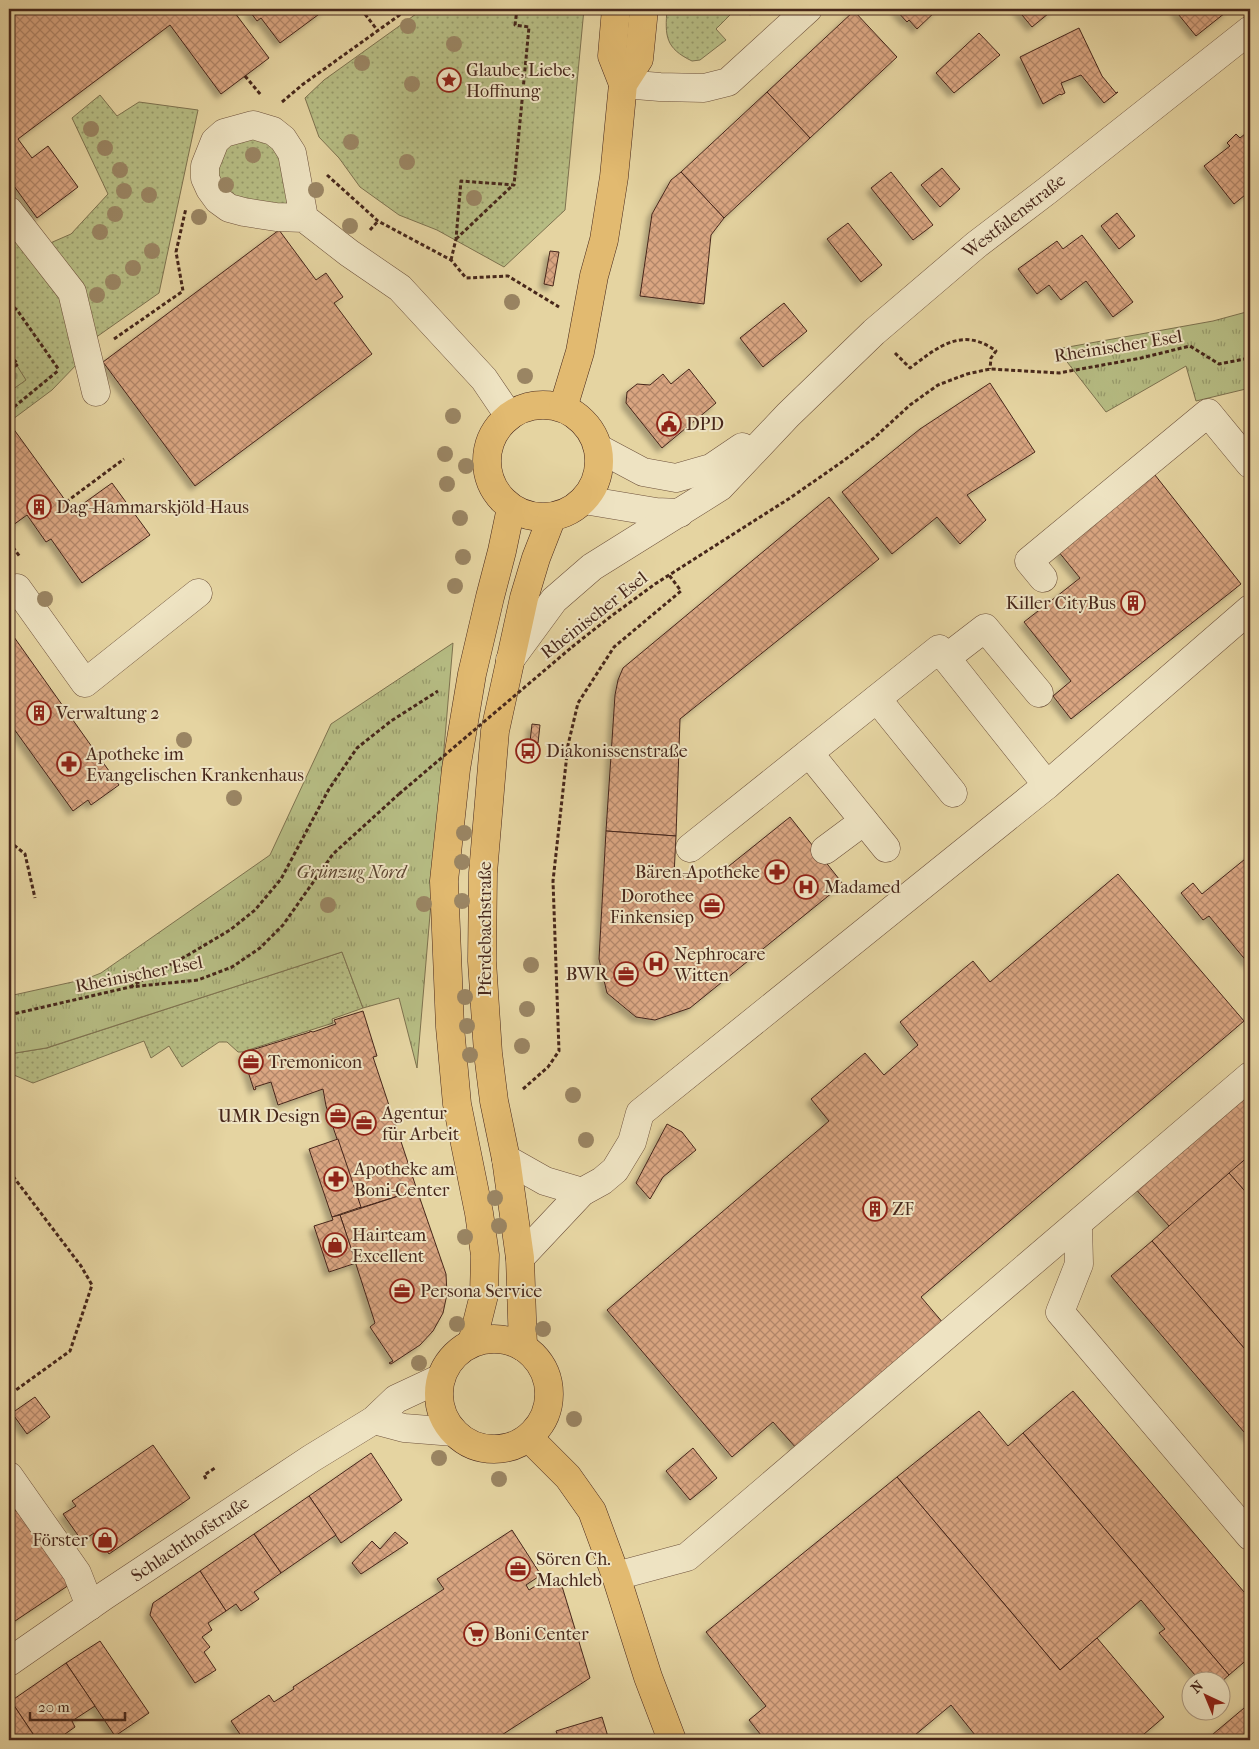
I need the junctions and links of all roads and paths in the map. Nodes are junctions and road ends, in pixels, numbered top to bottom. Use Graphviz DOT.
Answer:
graph roads {
  1 [pos="361,9"];
  2 [pos="408,9"];
  3 [pos="517,9"];
  4 [pos="616,9"];
  5 [pos="644,9"];
  6 [pos="808,9"];
  7 [pos="1250,30"];
  8 [pos="378,31"];
  9 [pos="245,76"];
  10 [pos="623,84"];
  11 [pos="273,120"];
  12 [pos="321,170"];
  13 [pos="514,184"];
  14 [pos="187,203"];
  15 [pos="9,211"];
  16 [pos="304,218"];
  17 [pos="456,239"];
  18 [pos="451,260"];
  19 [pos="9,303"];
  20 [pos="585,324"];
  21 [pos="874,332"];
  22 [pos="9,355"];
  23 [pos="88,358"];
  24 [pos="1250,358"];
  25 [pos="990,369"];
  26 [pos="59,370"];
  27 [pos="9,371"];
  28 [pos="96,392"];
  29 [pos="563,408"];
  30 [pos="9,411"];
  31 [pos="788,415"];
  32 [pos="509,416"];
  33 [pos="598,448"];
  34 [pos="124,459"];
  35 [pos="1250,464"];
  36 [pos="584,500"];
  37 [pos="66,502"];
  38 [pos="511,508"];
  39 [pos="680,513"];
  40 [pos="552,517"];
  41 [pos="669,575"];
  42 [pos="1043,578"];
  43 [pos="17,588"];
  44 [pos="198,593"];
  45 [pos="1250,609"];
  46 [pos="946,658"];
  47 [pos="510,660"];
  48 [pos="472,674"];
  49 [pos="1039,693"];
  50 [pos="877,699"];
  51 [pos="809,753"];
  52 [pos="1047,785"];
  53 [pos="953,793"];
  54 [pos="864,821"];
  55 [pos="9,840"];
  56 [pos="690,848"];
  57 [pos="886,848"];
  58 [pos="825,850"];
  59 [pos="35,898"];
  60 [pos="130,987"];
  61 [pos="9,1015"];
  62 [pos="1250,1076"];
  63 [pos="494,1101"];
  64 [pos="506,1159"];
  65 [pos="9,1171"];
  66 [pos="582,1192"];
  67 [pos="1078,1224"];
  68 [pos="520,1258"];
  69 [pos="472,1343"];
  70 [pos="523,1346"];
  71 [pos="441,1378"];
  72 [pos="9,1395"];
  73 [pos="374,1420"];
  74 [pos="454,1432"];
  75 [pos="529,1438"];
  76 [pos="215,1468"];
  77 [pos="207,1480"];
  78 [pos="16,1486"];
  79 [pos="1250,1536"];
  80 [pos="616,1576"];
  81 [pos="90,1606"];
  82 [pos="9,1662"];
  83 [pos="672,1740"];
  1 -- 8 [label="path"];
  2 -- 8 [label="path"];
  3 -- 13 [label="path"];
  4 -- 10 [label="main road"];
  5 -- 10 [label="main road"];
  6 -- 10 [label="street"];
  7 -- 21 [label="street, Westfalenstraße"];
  8 -- 11 [label="path"];
  9 -- 11 [label="path"];
  10 -- 20 [label="main road"];
  11 -- 16 [label="street"];
  11 -- 16 [label="street"];
  12 -- 18 [label="path"];
  13 -- 17 [label="path"];
  13 -- 17 [label="path"];
  14 -- 23 [label="path"];
  15 -- 23 [label="street"];
  16 -- 32 [label="street"];
  17 -- 18 [label="path"];
  18 -- 20 [label="path"];
  19 -- 26 [label="path"];
  20 -- 29 [label="main road"];
  21 -- 25 [label="path"];
  21 -- 31 [label="street, Westfalenstraße"];
  22 -- 27 [label="path"];
  23 -- 28 [label="street"];
  24 -- 25 [label="path, Rheinischer Esel"];
  25 -- 41 [label="path, Rheinischer Esel"];
  26 -- 28 [label="path"];
  26 -- 30 [label="path"];
  29 -- 32 [label="main road"];
  29 -- 33 [label="main road"];
  31 -- 33 [label="street, Westfalenstraße"];
  31 -- 39 [label="street, Westfalenstraße"];
  32 -- 38 [label="main road"];
  33 -- 36 [label="main road"];
  34 -- 37 [label="path"];
  35 -- 42 [label="street"];
  36 -- 39 [label="street"];
  36 -- 40 [label="main road"];
  38 -- 40 [label="main road"];
  38 -- 48 [label="main road"];
  39 -- 47 [label="street, Westfalenstraße"];
  40 -- 47 [label="main road, Pferdebachstraße"];
  41 -- 60 [label="path, Rheinischer Esel, bridge"];
  41 -- 63 [label="path"];
  43 -- 44 [label="street"];
  45 -- 52 [label="street"];
  46 -- 49 [label="street"];
  46 -- 50 [label="street"];
  46 -- 52 [label="street"];
  47 -- 63 [label="main road, Pferdebachstraße"];
  48 -- 60 [label="path"];
  48 -- 69 [label="main road"];
  50 -- 51 [label="street"];
  50 -- 53 [label="street"];
  51 -- 54 [label="street"];
  51 -- 56 [label="street"];
  52 -- 66 [label="street"];
  54 -- 57 [label="street"];
  54 -- 58 [label="street"];
  55 -- 59 [label="path"];
  60 -- 61 [label="path, Rheinischer Esel"];
  62 -- 67 [label="street"];
  63 -- 64 [label="main road, Pferdebachstraße"];
  64 -- 66 [label="street"];
  64 -- 68 [label="main road, Pferdebachstraße"];
  65 -- 72 [label="path"];
  66 -- 68 [label="street"];
  67 -- 79 [label="street"];
  67 -- 80 [label="street"];
  68 -- 70 [label="main road, Pferdebachstraße"];
  69 -- 70 [label="main road"];
  69 -- 71 [label="main road"];
  70 -- 75 [label="main road"];
  71 -- 73 [label="street, Schlachthofstraße"];
  71 -- 74 [label="main road"];
  73 -- 74 [label="street"];
  73 -- 81 [label="street, Schlachthofstraße"];
  74 -- 75 [label="main road"];
  75 -- 80 [label="main road"];
  76 -- 77 [label="path"];
  78 -- 81 [label="street"];
  80 -- 83 [label="main road"];
  81 -- 82 [label="street, Schlachthofstraße"];
}
